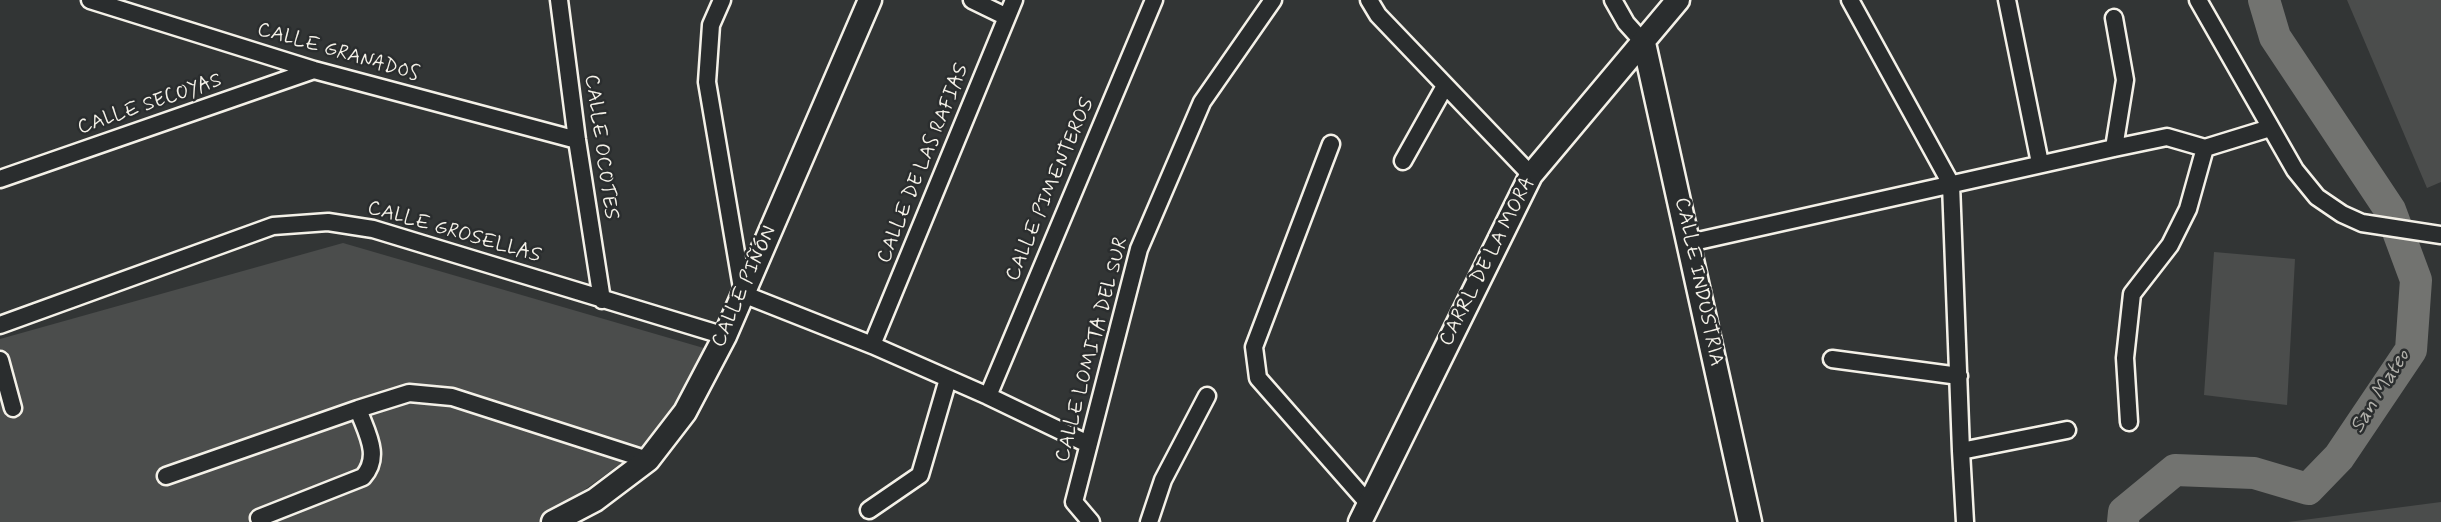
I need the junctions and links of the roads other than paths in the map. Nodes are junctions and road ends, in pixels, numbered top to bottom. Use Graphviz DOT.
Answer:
graph roads {
  1 [pos="90,0"];
  2 [pos="559,0"];
  3 [pos="722,0"];
  4 [pos="870,0"];
  5 [pos="972,0"];
  6 [pos="1014,0"];
  7 [pos="1154,0"];
  8 [pos="1273,0"];
  9 [pos="1369,0"];
  10 [pos="1613,0"];
  11 [pos="1678,0"];
  12 [pos="1850,0"];
  13 [pos="2007,0"];
  14 [pos="2198,0"];
  15 [pos="1007,17"];
  16 [pos="2114,18"];
  17 [pos="1644,43"];
  18 [pos="314,70"];
  19 [pos="1445,86"];
  20 [pos="2270,128"];
  21 [pos="577,140"];
  22 [pos="1331,144"];
  23 [pos="2115,148"];
  24 [pos="2205,148"];
  25 [pos="1403,161"];
  26 [pos="2040,163"];
  27 [pos="1531,175"];
  28 [pos="0,179"];
  29 [pos="1951,184"];
  30 [pos="2441,235"];
  31 [pos="1689,243"];
  32 [pos="743,294"];
  33 [pos="602,300"];
  34 [pos="0,325"];
  35 [pos="725,336"];
  36 [pos="872,345"];
  37 [pos="1832,359"];
  38 [pos="1,370"];
  39 [pos="1959,376"];
  40 [pos="948,379"];
  41 [pos="988,396"];
  42 [pos="1207,396"];
  43 [pos="13,408"];
  44 [pos="358,409"];
  45 [pos="2129,422"];
  46 [pos="2067,430"];
  47 [pos="1088,444"];
  48 [pos="1961,451"];
  49 [pos="648,460"];
  50 [pos="166,476"];
  51 [pos="869,510"];
  52 [pos="1364,512"];
  53 [pos="259,518"];
  54 [pos="553,522"];
  55 [pos="1091,522"];
  56 [pos="1149,522"];
  57 [pos="1750,522"];
  58 [pos="1965,522"];
  1 -- 18 [label="street, CALLE GRANADOS"];
  2 -- 21 [label="street, CALLE OCOTES"];
  3 -- 32 [label="street"];
  4 -- 32 [label="street, CALLE PIÑÓN"];
  5 -- 15 [label="street"];
  6 -- 15 [label="street, CALLE DE LAS RAFIAS"];
  7 -- 41 [label="street, CALLE PIMENTEROS"];
  8 -- 47 [label="street, CALLE LOMITA DEL SUR"];
  9 -- 19 [label="street"];
  10 -- 17 [label="street"];
  11 -- 17 [label="street, CARRL DE LA MORA"];
  12 -- 29 [label="street"];
  13 -- 26 [label="street"];
  14 -- 20 [label="street"];
  15 -- 36 [label="street, CALLE DE LAS RAFIAS"];
  16 -- 23 [label="street"];
  17 -- 27 [label="street, CARRL DE LA MORA"];
  17 -- 31 [label="street, CALLE INDUSTRIA"];
  18 -- 21 [label="street, CALLE GRANADOS"];
  18 -- 28 [label="street, CALLE SECOYAS"];
  19 -- 25 [label="street"];
  19 -- 27 [label="street"];
  20 -- 24 [label="street"];
  20 -- 30 [label="street"];
  21 -- 33 [label="street, CALLE OCOTES"];
  22 -- 52 [label="street"];
  23 -- 24 [label="street"];
  23 -- 26 [label="street"];
  24 -- 45 [label="street"];
  26 -- 29 [label="street"];
  27 -- 52 [label="street, CARRL DE LA MORA"];
  29 -- 31 [label="street"];
  29 -- 39 [label="street"];
  31 -- 57 [label="street, CALLE INDUSTRIA"];
  32 -- 35 [label="street, CALLE PIÑÓN"];
  32 -- 36 [label="street"];
  33 -- 34 [label="street, CALLE GROSELLAS"];
  33 -- 35 [label="street, CALLE GROSELLAS"];
  35 -- 49 [label="street, CALLE PIÑÓN"];
  36 -- 40 [label="street"];
  37 -- 39 [label="street"];
  38 -- 43 [label="street"];
  39 -- 48 [label="street"];
  40 -- 41 [label="street"];
  40 -- 51 [label="street"];
  41 -- 47 [label="street"];
  42 -- 56 [label="street"];
  44 -- 49 [label="street"];
  44 -- 50 [label="street"];
  44 -- 53 [label="street"];
  46 -- 48 [label="street"];
  47 -- 55 [label="street, CALLE LOMITA DEL SUR"];
  48 -- 58 [label="street"];
  49 -- 54 [label="street, CALLE PIÑÓN"];
}
